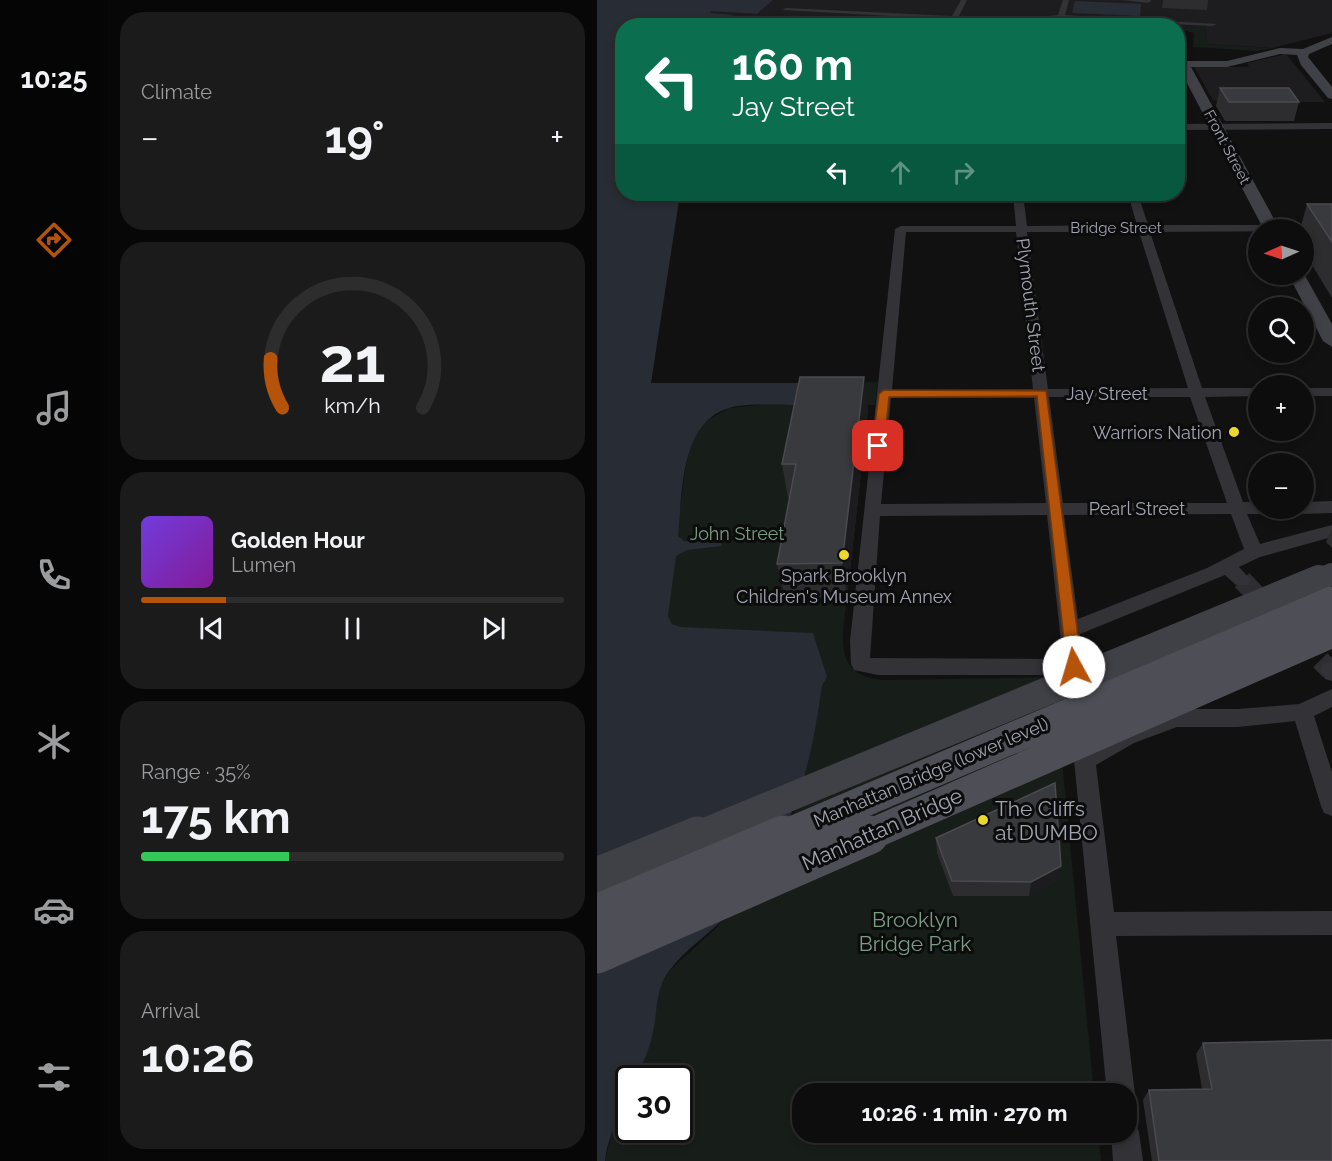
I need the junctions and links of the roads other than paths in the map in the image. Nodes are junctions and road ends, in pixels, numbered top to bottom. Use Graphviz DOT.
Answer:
graph roads {
  1 [pos="964,0"];
  2 [pos="1066,0"];
  3 [pos="1125,0"];
  4 [pos="1148,0"];
  5 [pos="786,10"];
  6 [pos="1061,17"];
  7 [pos="954,18"];
  8 [pos="1050,18"];
  9 [pos="1078,18"];
  10 [pos="1146,18"];
  11 [pos="1185,23"];
  12 [pos="1213,24"];
  13 [pos="1332,40"];
  14 [pos="1304,52"];
  15 [pos="1185,64"];
  16 [pos="1185,73"];
  17 [pos="1332,95"];
  18 [pos="1332,126"];
  19 [pos="1185,127"];
  20 [pos="1217,127"];
  21 [pos="1019,201"];
  22 [pos="1135,201"];
  23 [pos="1267,219"];
  24 [pos="1144,228"];
  25 [pos="1314,228"];
  26 [pos="1332,228"];
  27 [pos="1021,229"];
  28 [pos="1248,229"];
  29 [pos="1302,285"];
  30 [pos="1332,341"];
  31 [pos="1248,392"];
  32 [pos="1314,392"];
  33 [pos="1332,392"];
  34 [pos="1042,393"];
  35 [pos="1197,393"];
  36 [pos="884,394"];
  37 [pos="1332,507"];
  38 [pos="1236,508"];
  39 [pos="1248,508"];
  40 [pos="1314,508"];
  41 [pos="1056,509"];
  42 [pos="872,510"];
  43 [pos="1332,531"];
  44 [pos="1254,552"];
  45 [pos="1220,570"];
  46 [pos="1332,574"];
  47 [pos="1242,580"];
  48 [pos="1332,602"];
  49 [pos="1070,630"];
  50 [pos="1332,632"];
  51 [pos="1332,696"];
  52 [pos="1302,712"];
  53 [pos="1332,806"];
  54 [pos="597,876"];
  55 [pos="597,914"];
  56 [pos="1332,923"];
  57 [pos="1102,924"];
  58 [pos="597,954"];
  59 [pos="1120,1083"];
  60 [pos="1126,1143"];
  61 [pos="1128,1161"];
  1 -- 7 [label="street"];
  2 -- 6 [label="street"];
  3 -- 4 [label="street"];
  4 -- 10 [label="street"];
  5 -- 7 [label="street"];
  6 -- 8 [label="street"];
  6 -- 9 [label="street"];
  11 -- 12 [label="street"];
  13 -- 14 [label="street"];
  14 -- 15 [label="street"];
  14 -- 17 [label="street"];
  16 -- 20 [label="street, Front Street"];
  18 -- 20 [label="street"];
  19 -- 20 [label="street"];
  20 -- 23 [label="street, Front Street"];
  21 -- 27 [label="street, Plymouth Street"];
  22 -- 24 [label="street"];
  24 -- 27 [label="street, Bridge Street"];
  24 -- 28 [label="street, Bridge Street"];
  24 -- 35 [label="street"];
  25 -- 26 [label="street, Bridge Street"];
  27 -- 34 [label="street, Plymouth Street"];
  27 -- 36 [label="street, Bridge Street"];
  29 -- 30 [label="street"];
  31 -- 35 [label="street, Jay Street"];
  32 -- 33 [label="street"];
  34 -- 35 [label="street, Jay Street"];
  34 -- 36 [label="street, Jay Street"];
  34 -- 41 [label="street, Plymouth Street"];
  35 -- 38 [label="street"];
  36 -- 42 [label="street"];
  37 -- 40 [label="street"];
  38 -- 39 [label="street, Pearl Street"];
  38 -- 41 [label="street, Pearl Street"];
  38 -- 44 [label="street"];
  41 -- 42 [label="street, Pearl Street"];
  41 -- 49 [label="street, Plymouth Street"];
  42 -- 49 [label="street, Plymouth Street"];
  43 -- 44 [label="street"];
  44 -- 45 [label="street"];
  45 -- 47 [label="street"];
  45 -- 49 [label="street"];
  46 -- 54 [label="street, bridge"];
  48 -- 55 [label="main road, Manhattan Bridge (lower level), bridge"];
  50 -- 58 [label="main road, Manhattan Bridge, bridge"];
  51 -- 52 [label="street"];
  52 -- 53 [label="street"];
  52 -- 57 [label="street"];
  56 -- 57 [label="street"];
  57 -- 59 [label="street"];
  60 -- 61 [label="street"];
}
